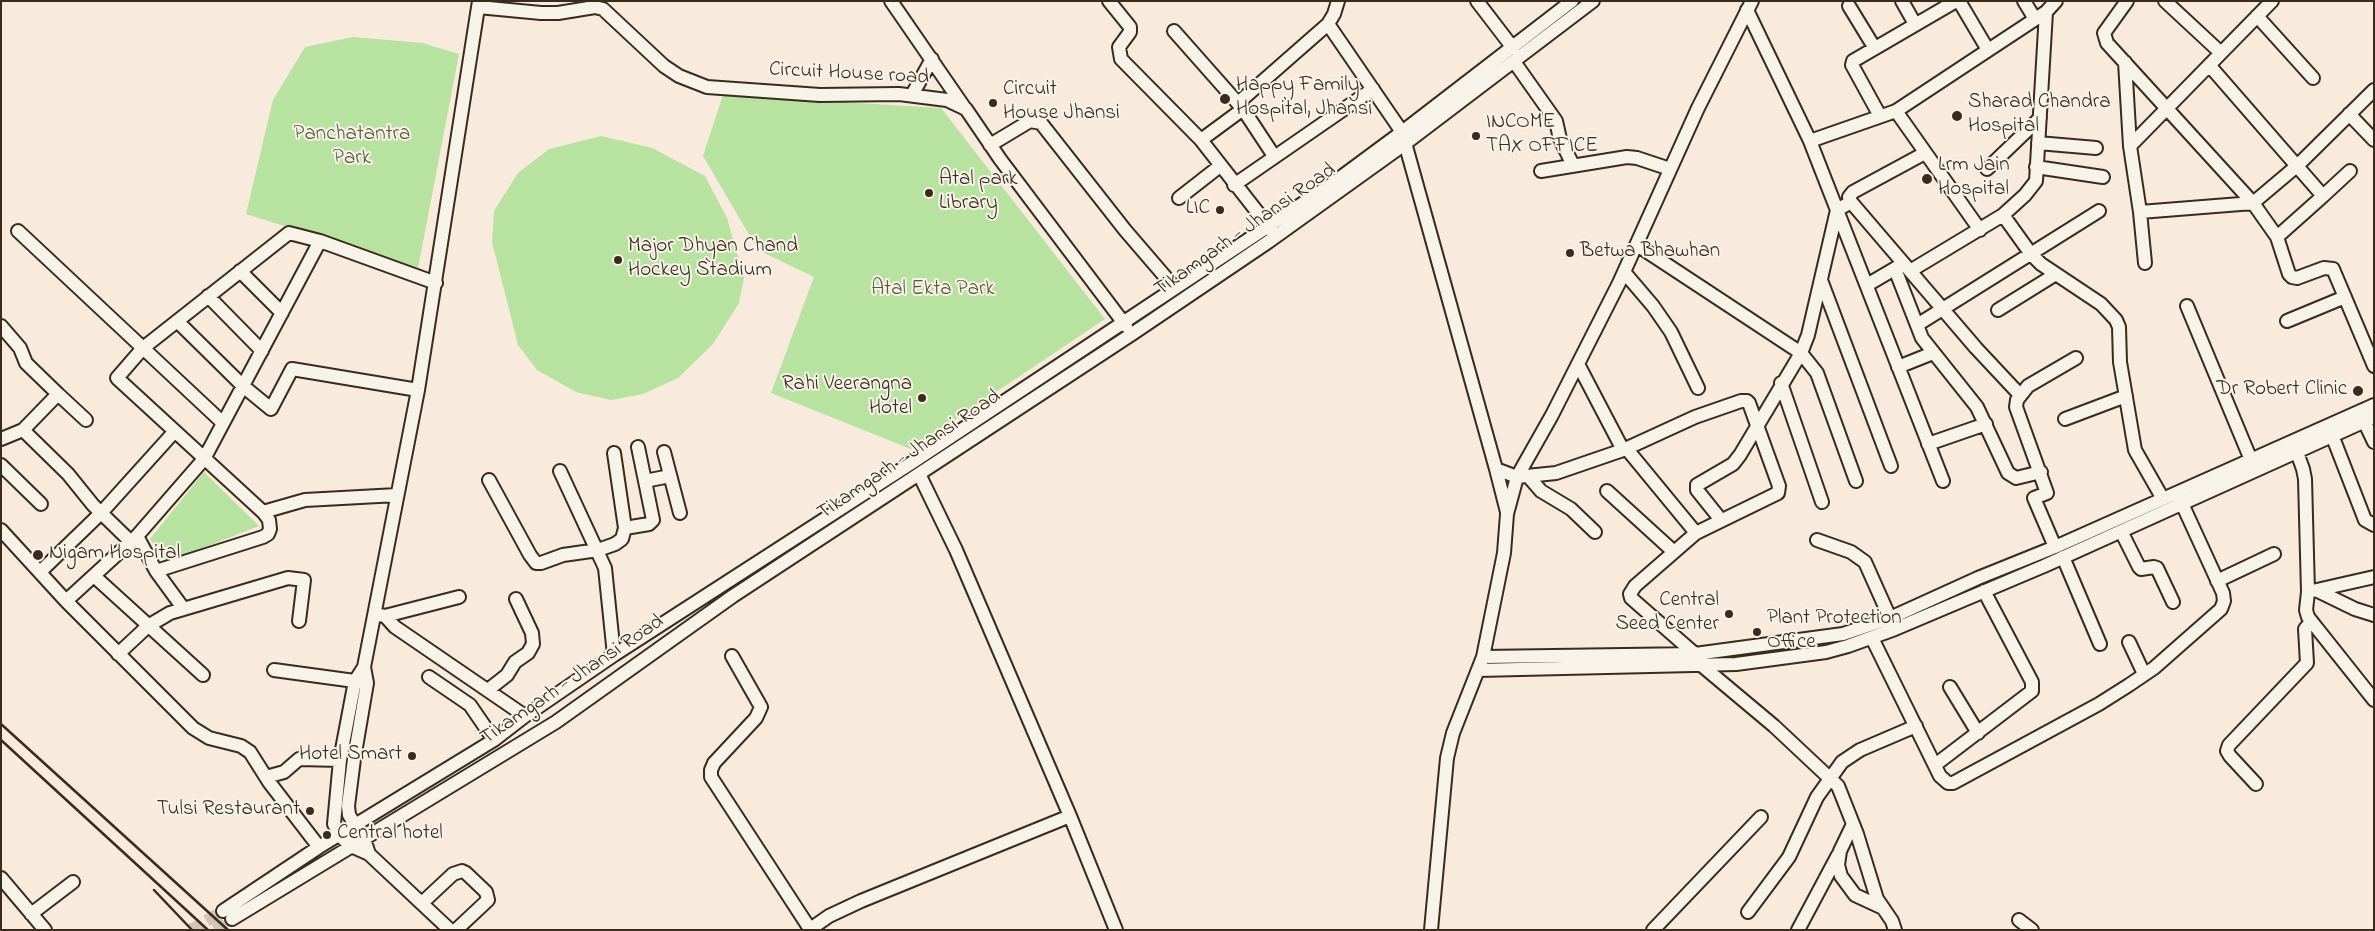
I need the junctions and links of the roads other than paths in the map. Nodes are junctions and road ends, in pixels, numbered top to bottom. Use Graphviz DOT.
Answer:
graph roads {
  1 [pos="891,1"];
  2 [pos="1109,1"];
  3 [pos="1338,1"];
  4 [pos="1477,1"];
  5 [pos="1572,1"];
  6 [pos="1593,1"];
  7 [pos="1902,1"];
  8 [pos="1957,1"];
  9 [pos="2024,1"];
  10 [pos="2056,1"];
  11 [pos="2128,1"];
  12 [pos="2165,1"];
  13 [pos="2272,1"];
  14 [pos="478,4"];
  15 [pos="1750,5"];
  16 [pos="1849,6"];
  17 [pos="2046,12"];
  18 [pos="2257,16"];
  19 [pos="2035,19"];
  20 [pos="1328,24"];
  21 [pos="1915,24"];
  22 [pos="1174,30"];
  23 [pos="1536,38"];
  24 [pos="1874,47"];
  25 [pos="1513,48"];
  26 [pos="1988,50"];
  27 [pos="2221,54"];
  28 [pos="932,59"];
  29 [pos="1515,62"];
  30 [pos="2125,62"];
  31 [pos="2209,65"];
  32 [pos="2313,78"];
  33 [pos="1373,89"];
  34 [pos="2374,90"];
  35 [pos="912,96"];
  36 [pos="1240,106"];
  37 [pos="2168,108"];
  38 [pos="966,109"];
  39 [pos="1896,111"];
  40 [pos="2349,114"];
  41 [pos="1880,116"];
  42 [pos="2040,118"];
  43 [pos="1404,138"];
  44 [pos="1201,140"];
  45 [pos="2374,140"];
  46 [pos="1810,141"];
  47 [pos="2038,144"];
  48 [pos="990,145"];
  49 [pos="2130,146"];
  50 [pos="2096,148"];
  51 [pos="1925,153"];
  52 [pos="1274,156"];
  53 [pos="2298,165"];
  54 [pos="1220,166"];
  55 [pos="1572,166"];
  56 [pos="2036,167"];
  57 [pos="1987,169"];
  58 [pos="1670,170"];
  59 [pos="1541,171"];
  60 [pos="2350,171"];
  61 [pos="2102,178"];
  62 [pos="1234,185"];
  63 [pos="2324,196"];
  64 [pos="1179,198"];
  65 [pos="1851,202"];
  66 [pos="2254,203"];
  67 [pos="1837,210"];
  68 [pos="2099,211"];
  69 [pos="2140,212"];
  70 [pos="2003,215"];
  71 [pos="1980,230"];
  72 [pos="18,231"];
  73 [pos="1272,231"];
  74 [pos="2277,237"];
  75 [pos="320,241"];
  76 [pos="1636,244"];
  77 [pos="2031,254"];
  78 [pos="2145,263"];
  79 [pos="1903,268"];
  80 [pos="240,271"];
  81 [pos="1624,272"];
  82 [pos="2056,274"];
  83 [pos="1821,280"];
  84 [pos="436,283"];
  85 [pos="1866,285"];
  86 [pos="1174,288"];
  87 [pos="208,296"];
  88 [pos="2346,296"];
  89 [pos="2187,306"];
  90 [pos="1942,309"];
  91 [pos="1998,310"];
  92 [pos="282,313"];
  93 [pos="177,321"];
  94 [pos="1122,321"];
  95 [pos="2287,321"];
  96 [pos="1917,324"];
  97 [pos="1,326"];
  98 [pos="1132,334"];
  99 [pos="143,348"];
  100 [pos="262,350"];
  101 [pos="1801,353"];
  102 [pos="1933,353"];
  103 [pos="2076,358"];
  104 [pos="1578,364"];
  105 [pos="2374,366"];
  106 [pos="1898,367"];
  107 [pos="1781,384"];
  108 [pos="243,386"];
  109 [pos="1698,388"];
  110 [pos="418,390"];
  111 [pos="58,394"];
  112 [pos="2020,395"];
  113 [pos="2126,396"];
  114 [pos="2374,405"];
  115 [pos="2065,418"];
  116 [pos="2369,419"];
  117 [pos="86,420"];
  118 [pos="223,423"];
  119 [pos="1986,424"];
  120 [pos="1757,428"];
  121 [pos="23,430"];
  122 [pos="174,431"];
  123 [pos="2332,435"];
  124 [pos="1,438"];
  125 [pos="2374,442"];
  126 [pos="1928,444"];
  127 [pos="2295,446"];
  128 [pos="638,447"];
  129 [pos="1624,449"];
  130 [pos="664,452"];
  131 [pos="614,454"];
  132 [pos="204,459"];
  133 [pos="2251,460"];
  134 [pos="1,465"];
  135 [pos="1891,466"];
  136 [pos="1496,469"];
  137 [pos="560,471"];
  138 [pos="2041,472"];
  139 [pos="919,474"];
  140 [pos="670,476"];
  141 [pos="1523,476"];
  142 [pos="489,480"];
  143 [pos="645,481"];
  144 [pos="1856,481"];
  145 [pos="1943,482"];
  146 [pos="1607,491"];
  147 [pos="397,495"];
  148 [pos="2180,498"];
  149 [pos="2163,499"];
  150 [pos="1822,502"];
  151 [pos="41,504"];
  152 [pos="844,505"];
  153 [pos="101,512"];
  154 [pos="263,512"];
  155 [pos="680,513"];
  156 [pos="1507,514"];
  157 [pos="854,519"];
  158 [pos="1721,520"];
  159 [pos="2374,525"];
  160 [pos="625,528"];
  161 [pos="1,530"];
  162 [pos="2121,530"];
  163 [pos="1595,532"];
  164 [pos="1696,533"];
  165 [pos="134,539"];
  166 [pos="1817,540"];
  167 [pos="598,550"];
  168 [pos="1674,552"];
  169 [pos="2059,552"];
  170 [pos="2274,554"];
  171 [pos="2042,560"];
  172 [pos="156,571"];
  173 [pos="40,572"];
  174 [pos="94,576"];
  175 [pos="2374,577"];
  176 [pos="2218,581"];
  177 [pos="1951,590"];
  178 [pos="1984,591"];
  179 [pos="2313,592"];
  180 [pos="459,597"];
  181 [pos="516,598"];
  182 [pos="66,601"];
  183 [pos="2173,602"];
  184 [pos="1957,603"];
  185 [pos="183,608"];
  186 [pos="379,615"];
  187 [pos="2374,615"];
  188 [pos="1890,618"];
  189 [pos="299,621"];
  190 [pos="2311,622"];
  191 [pos="148,626"];
  192 [pos="1872,638"];
  193 [pos="2129,642"];
  194 [pos="2100,644"];
  195 [pos="118,654"];
  196 [pos="614,655"];
  197 [pos="732,656"];
  198 [pos="1483,656"];
  199 [pos="1697,660"];
  200 [pos="274,670"];
  201 [pos="1478,670"];
  202 [pos="2144,674"];
  203 [pos="204,675"];
  204 [pos="429,677"];
  205 [pos="361,682"];
  206 [pos="1950,687"];
  207 [pos="488,690"];
  208 [pos="2374,700"];
  209 [pos="525,716"];
  210 [pos="1916,726"];
  211 [pos="1978,733"];
  212 [pos="494,740"];
  213 [pos="340,760"];
  214 [pos="1935,765"];
  215 [pos="266,777"];
  216 [pos="1831,778"];
  217 [pos="2256,784"];
  218 [pos="1070,816"];
  219 [pos="1761,818"];
  220 [pos="1853,824"];
  221 [pos="355,826"];
  222 [pos="340,836"];
  223 [pos="364,839"];
  224 [pos="351,846"];
  225 [pos="319,847"];
  226 [pos="1840,851"];
  227 [pos="369,854"];
  228 [pos="1,878"];
  229 [pos="73,882"];
  230 [pos="422,903"];
  231 [pos="1883,908"];
  232 [pos="1748,912"];
  233 [pos="31,914"];
  234 [pos="2019,920"];
  235 [pos="810,929"];
  236 [pos="45,930"];
  237 [pos="450,930"];
  238 [pos="456,930"];
  239 [pos="1116,930"];
  240 [pos="1431,930"];
  241 [pos="1653,930"];
  242 [pos="1798,930"];
  243 [pos="1895,930"];
  244 [pos="2032,930"];
  1 -- 28 [label="street"];
  2 -- 44 [label="street"];
  3 -- 20 [label="street"];
  4 -- 25 [label="street"];
  5 -- 23 [label="street, Tikamgarh - Jhansi Road"];
  6 -- 23 [label="street, Tikamgarh - Jhansi Road"];
  7 -- 21 [label="street"];
  8 -- 21 [label="street"];
  8 -- 26 [label="street"];
  9 -- 19 [label="street"];
  10 -- 17 [label="street"];
  11 -- 30 [label="street"];
  12 -- 27 [label="street"];
  13 -- 18 [label="street"];
  14 -- 35 [label="street, Circuit House road"];
  14 -- 84 [label="street"];
  15 -- 46 [label="street"];
  15 -- 58 [label="street"];
  16 -- 24 [label="street"];
  17 -- 19 [label="street"];
  17 -- 42 [label="street"];
  18 -- 27 [label="street"];
  18 -- 32 [label="street"];
  19 -- 26 [label="street"];
  20 -- 33 [label="street"];
  20 -- 36 [label="street"];
  21 -- 24 [label="street"];
  22 -- 36 [label="street"];
  23 -- 25 [label="street, Tikamgarh - Jhansi Road"];
  23 -- 29 [label="street, Tikamgarh - Jhansi Road"];
  24 -- 41 [label="street"];
  25 -- 43 [label="street, Tikamgarh - Jhansi Road"];
  26 -- 39 [label="street"];
  27 -- 31 [label="street"];
  28 -- 35 [label="street"];
  28 -- 38 [label="street"];
  29 -- 43 [label="street, Tikamgarh - Jhansi Road"];
  29 -- 55 [label="street"];
  30 -- 37 [label="street"];
  30 -- 49 [label="street"];
  31 -- 37 [label="street"];
  31 -- 53 [label="street"];
  33 -- 43 [label="street"];
  33 -- 52 [label="street"];
  34 -- 40 [label="street"];
  35 -- 38 [label="street, Circuit House road"];
  36 -- 44 [label="street"];
  36 -- 52 [label="street"];
  37 -- 49 [label="street"];
  37 -- 66 [label="street"];
  38 -- 48 [label="street"];
  39 -- 41 [label="street"];
  39 -- 51 [label="street"];
  40 -- 45 [label="street"];
  40 -- 53 [label="street"];
  41 -- 46 [label="street"];
  42 -- 47 [label="street"];
  42 -- 57 [label="street"];
  43 -- 73 [label="street, Tikamgarh - Jhansi Road"];
  43 -- 136 [label="street"];
  44 -- 54 [label="street"];
  46 -- 67 [label="street"];
  47 -- 50 [label="street"];
  47 -- 56 [label="street"];
  48 -- 86 [label="street"];
  48 -- 94 [label="street"];
  49 -- 69 [label="street"];
  51 -- 65 [label="street"];
  51 -- 71 [label="street"];
  52 -- 62 [label="street"];
  53 -- 63 [label="street"];
  53 -- 66 [label="street"];
  54 -- 62 [label="street"];
  54 -- 64 [label="street"];
  55 -- 58 [label="street"];
  55 -- 59 [label="street"];
  56 -- 61 [label="street"];
  56 -- 70 [label="street"];
  58 -- 76 [label="street"];
  60 -- 63 [label="street"];
  62 -- 73 [label="street"];
  63 -- 74 [label="street"];
  65 -- 67 [label="street"];
  65 -- 79 [label="street"];
  66 -- 69 [label="street"];
  66 -- 74 [label="street"];
  67 -- 83 [label="street"];
  67 -- 85 [label="street"];
  68 -- 77 [label="street"];
  69 -- 78 [label="street"];
  70 -- 71 [label="street"];
  70 -- 77 [label="street"];
  71 -- 79 [label="street"];
  72 -- 99 [label="street"];
  73 -- 86 [label="street, Tikamgarh - Jhansi Road"];
  73 -- 98 [label="street, Tikamgarh - Jhansi Road"];
  74 -- 88 [label="street"];
  75 -- 80 [label="street"];
  75 -- 84 [label="street"];
  75 -- 92 [label="street"];
  76 -- 81 [label="street"];
  76 -- 101 [label="street"];
  77 -- 82 [label="street"];
  77 -- 90 [label="street"];
  79 -- 85 [label="street"];
  79 -- 90 [label="street"];
  79 -- 96 [label="street"];
  80 -- 87 [label="street"];
  80 -- 92 [label="street"];
  81 -- 104 [label="street"];
  81 -- 109 [label="street"];
  82 -- 91 [label="street"];
  82 -- 113 [label="street"];
  83 -- 101 [label="street"];
  83 -- 135 [label="street"];
  84 -- 110 [label="street"];
  85 -- 106 [label="street"];
  86 -- 94 [label="street, Tikamgarh - Jhansi Road"];
  87 -- 93 [label="street"];
  87 -- 100 [label="street"];
  88 -- 95 [label="street"];
  88 -- 105 [label="street"];
  89 -- 133 [label="street"];
  90 -- 96 [label="street"];
  90 -- 112 [label="street"];
  92 -- 100 [label="street"];
  93 -- 99 [label="street"];
  93 -- 108 [label="street"];
  94 -- 98 [label="street"];
  94 -- 152 [label="street, Tikamgarh - Jhansi Road"];
  96 -- 102 [label="street"];
  97 -- 111 [label="street"];
  98 -- 139 [label="street, Tikamgarh - Jhansi Road"];
  99 -- 118 [label="street"];
  99 -- 122 [label="street"];
  100 -- 108 [label="street"];
  101 -- 107 [label="street"];
  101 -- 144 [label="street"];
  102 -- 106 [label="street"];
  102 -- 119 [label="street"];
  103 -- 112 [label="street"];
  104 -- 129 [label="street"];
  104 -- 141 [label="street"];
  106 -- 126 [label="street"];
  107 -- 120 [label="street"];
  107 -- 150 [label="street"];
  108 -- 110 [label="street"];
  108 -- 118 [label="street"];
  110 -- 147 [label="street"];
  111 -- 117 [label="street"];
  111 -- 121 [label="street"];
  112 -- 138 [label="street"];
  113 -- 115 [label="street"];
  113 -- 149 [label="street"];
  114 -- 127 [label="street"];
  116 -- 123 [label="street"];
  116 -- 125 [label="street"];
  118 -- 132 [label="street"];
  119 -- 126 [label="street"];
  119 -- 138 [label="street"];
  120 -- 129 [label="street"];
  120 -- 158 [label="street"];
  120 -- 158 [label="street"];
  121 -- 124 [label="street"];
  121 -- 153 [label="street"];
  122 -- 132 [label="street"];
  122 -- 153 [label="street"];
  123 -- 127 [label="street"];
  123 -- 159 [label="street"];
  126 -- 145 [label="street"];
  127 -- 133 [label="street"];
  127 -- 148 [label="street"];
  127 -- 179 [label="street"];
  128 -- 143 [label="street"];
  129 -- 141 [label="street"];
  129 -- 164 [label="street"];
  130 -- 140 [label="street"];
  131 -- 160 [label="street"];
  132 -- 154 [label="street"];
  132 -- 165 [label="street"];
  133 -- 148 [label="street"];
  134 -- 151 [label="street"];
  136 -- 141 [label="street"];
  136 -- 156 [label="street"];
  137 -- 167 [label="street"];
  138 -- 169 [label="street"];
  139 -- 157 [label="street, Tikamgarh - Jhansi Road"];
  139 -- 218 [label="street"];
  140 -- 143 [label="street"];
  140 -- 155 [label="street"];
  141 -- 156 [label="street"];
  141 -- 163 [label="street"];
  142 -- 167 [label="street"];
  143 -- 160 [label="street"];
  146 -- 168 [label="street"];
  147 -- 154 [label="street"];
  147 -- 186 [label="street"];
  148 -- 149 [label="street"];
  148 -- 162 [label="street"];
  148 -- 176 [label="street"];
  149 -- 169 [label="street"];
  152 -- 157 [label="street"];
  152 -- 196 [label="street, Tikamgarh - Jhansi Road"];
  153 -- 165 [label="street"];
  153 -- 173 [label="street"];
  154 -- 172 [label="street"];
  156 -- 198 [label="street"];
  157 -- 223 [label="street, Tikamgarh - Jhansi Road"];
  158 -- 164 [label="street"];
  160 -- 167 [label="street"];
  161 -- 173 [label="street"];
  162 -- 169 [label="street"];
  162 -- 183 [label="street"];
  164 -- 168 [label="street"];
  165 -- 172 [label="street"];
  165 -- 174 [label="street"];
  166 -- 188 [label="street"];
  167 -- 196 [label="street"];
  168 -- 199 [label="street"];
  169 -- 171 [label="street"];
  169 -- 194 [label="street"];
  170 -- 176 [label="street"];
  171 -- 177 [label="street"];
  171 -- 178 [label="street"];
  172 -- 185 [label="street"];
  173 -- 182 [label="street"];
  174 -- 182 [label="street"];
  174 -- 191 [label="street"];
  175 -- 179 [label="street"];
  176 -- 202 [label="street"];
  177 -- 184 [label="street"];
  177 -- 188 [label="street"];
  178 -- 184 [label="street"];
  178 -- 211 [label="street"];
  179 -- 187 [label="street"];
  179 -- 190 [label="street"];
  180 -- 186 [label="street"];
  181 -- 207 [label="street"];
  182 -- 195 [label="street"];
  184 -- 192 [label="street"];
  185 -- 189 [label="street"];
  185 -- 191 [label="street"];
  186 -- 205 [label="street"];
  186 -- 207 [label="street"];
  188 -- 199 [label="street"];
  190 -- 208 [label="street"];
  190 -- 217 [label="street"];
  191 -- 195 [label="street"];
  191 -- 203 [label="street"];
  192 -- 199 [label="street"];
  192 -- 210 [label="street"];
  193 -- 202 [label="street"];
  195 -- 215 [label="street"];
  196 -- 209 [label="street, Tikamgarh - Jhansi Road"];
  197 -- 235 [label="street"];
  198 -- 199 [label="street"];
  198 -- 201 [label="street"];
  199 -- 201 [label="street"];
  199 -- 216 [label="street"];
  200 -- 205 [label="street"];
  201 -- 240 [label="street"];
  202 -- 214 [label="street"];
  204 -- 212 [label="street"];
  205 -- 213 [label="street"];
  205 -- 221 [label="street"];
  206 -- 211 [label="street"];
  207 -- 209 [label="street"];
  209 -- 212 [label="street, Tikamgarh - Jhansi Road"];
  210 -- 214 [label="street"];
  210 -- 216 [label="street"];
  211 -- 214 [label="street"];
  212 -- 221 [label="street, Tikamgarh - Jhansi Road"];
  213 -- 215 [label="street"];
  213 -- 222 [label="street"];
  215 -- 225 [label="street"];
  216 -- 220 [label="street"];
  216 -- 232 [label="street"];
  218 -- 235 [label="street"];
  218 -- 239 [label="street"];
  219 -- 241 [label="street"];
  220 -- 226 [label="street"];
  220 -- 231 [label="street"];
  221 -- 222 [label="street, Tikamgarh - Jhansi Road"];
  221 -- 223 [label="street"];
  222 -- 224 [label="street"];
  222 -- 225 [label="street, Tikamgarh - Jhansi Road"];
  223 -- 224 [label="street, Tikamgarh - Jhansi Road"];
  223 -- 227 [label="street"];
  224 -- 225 [label="street, Tikamgarh - Jhansi Road"];
  224 -- 227 [label="street"];
  226 -- 231 [label="street"];
  226 -- 242 [label="street"];
  227 -- 230 [label="street"];
  228 -- 233 [label="street"];
  229 -- 233 [label="street"];
  230 -- 237 [label="street"];
  230 -- 238 [label="street"];
  231 -- 243 [label="street"];
  233 -- 236 [label="street"];
  234 -- 244 [label="street"];
}
